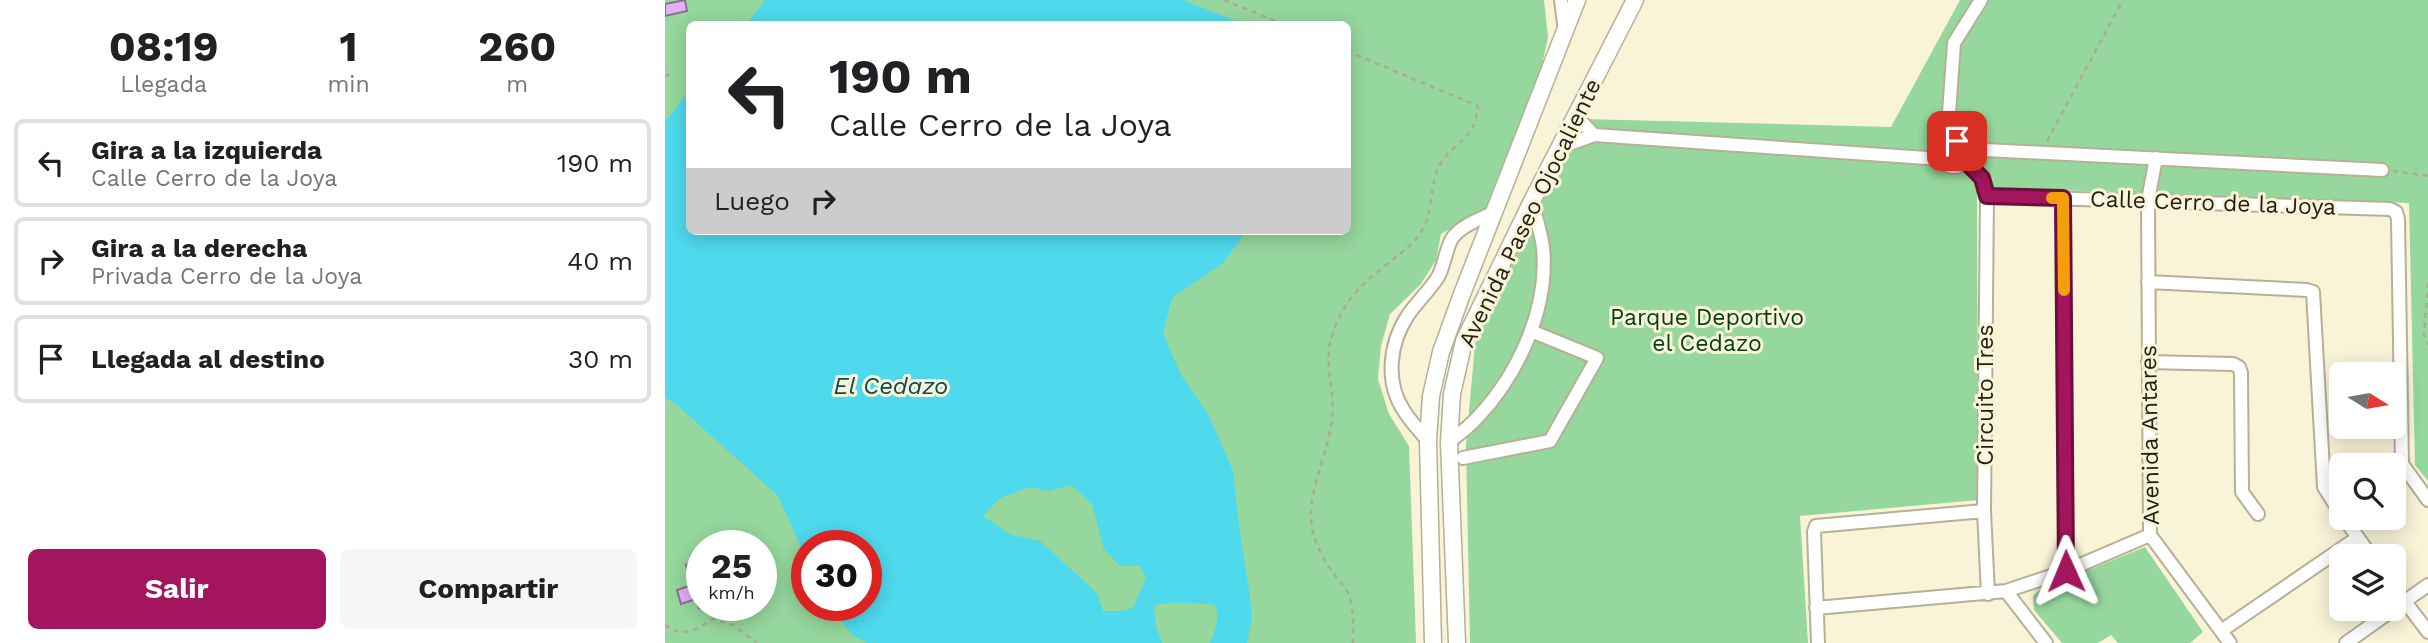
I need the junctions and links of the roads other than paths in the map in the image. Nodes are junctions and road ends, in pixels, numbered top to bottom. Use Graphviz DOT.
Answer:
graph roads {
  1 [pos="1561,0"];
  2 [pos="1577,0"];
  3 [pos="1635,0"];
  4 [pos="1981,0"];
  5 [pos="1565,32"];
  6 [pos="1576,116"];
  7 [pos="1594,135"];
  8 [pos="1951,141"];
  9 [pos="1561,147"];
  10 [pos="1966,155"];
  11 [pos="2156,158"];
  12 [pos="1941,159"];
  13 [pos="2382,170"];
  14 [pos="1987,196"];
  15 [pos="2063,198"];
  16 [pos="1532,201"];
  17 [pos="2148,201"];
  18 [pos="1494,212"];
  19 [pos="2148,282"];
  20 [pos="1531,331"];
  21 [pos="2148,362"];
  22 [pos="1427,441"];
  23 [pos="1449,442"];
  24 [pos="1463,458"];
  25 [pos="2329,496"];
  26 [pos="2428,500"];
  27 [pos="1984,511"];
  28 [pos="2258,514"];
  29 [pos="2352,530"];
  30 [pos="2150,535"];
  31 [pos="2357,538"];
  32 [pos="2362,544"];
  33 [pos="2066,571"];
  34 [pos="2428,585"];
  35 [pos="2006,591"];
  36 [pos="1988,594"];
  37 [pos="2406,600"];
  38 [pos="2406,602"];
  39 [pos="1816,608"];
  40 [pos="2377,621"];
  41 [pos="2221,631"];
  42 [pos="2428,632"];
  43 [pos="1433,643"];
  44 [pos="1457,643"];
  45 [pos="1818,643"];
  46 [pos="2046,643"];
  47 [pos="2230,643"];
  48 [pos="2346,643"];
  1 -- 5 [label="street"];
  2 -- 5 [label="main road, Avenida Paseo Ojocaliente"];
  3 -- 6 [label="main road, Avenida Paseo Ojocaliente"];
  4 -- 8 [label="street"];
  5 -- 18 [label="main road, Avenida Paseo Ojocaliente"];
  6 -- 7 [label="street"];
  6 -- 9 [label="main road, Avenida Paseo Ojocaliente"];
  7 -- 9 [label="street"];
  7 -- 12 [label="street"];
  8 -- 10 [label="street"];
  8 -- 12 [label="street"];
  9 -- 16 [label="main road, Avenida Paseo Ojocaliente"];
  10 -- 11 [label="street"];
  10 -- 12 [label="street"];
  10 -- 14 [label="street"];
  11 -- 13 [label="street"];
  11 -- 17 [label="street, Avenida Antares"];
  14 -- 15 [label="street, Calle Cerro de la Joya"];
  14 -- 27 [label="street, Circuito Tres"];
  15 -- 17 [label="street, Calle Cerro de la Joya"];
  15 -- 33 [label="street"];
  16 -- 20 [label="street"];
  16 -- 23 [label="main road, Avenida Paseo Ojocaliente"];
  17 -- 19 [label="street, Avenida Antares"];
  17 -- 26 [label="street, Calle Cerro de la Joya"];
  18 -- 22 [label="main road, Avenida Paseo Ojocaliente"];
  18 -- 22 [label="street"];
  19 -- 21 [label="street, Avenida Antares"];
  19 -- 25 [label="street"];
  20 -- 23 [label="street"];
  20 -- 24 [label="street"];
  21 -- 28 [label="street"];
  21 -- 30 [label="street, Avenida Antares"];
  22 -- 43 [label="main road, Avenida Paseo Ojocaliente"];
  23 -- 44 [label="main road, Avenida Paseo Ojocaliente"];
  27 -- 36 [label="street, Circuito Tres"];
  27 -- 39 [label="street"];
  29 -- 31 [label="street"];
  30 -- 33 [label="street"];
  30 -- 41 [label="street, Avenida Antares"];
  31 -- 32 [label="street"];
  31 -- 41 [label="street"];
  33 -- 35 [label="street"];
  34 -- 37 [label="street"];
  35 -- 36 [label="street"];
  35 -- 46 [label="street"];
  36 -- 39 [label="street"];
  38 -- 42 [label="street"];
  39 -- 45 [label="street"];
  40 -- 48 [label="street"];
  41 -- 47 [label="street, Avenida Antares"];
}
